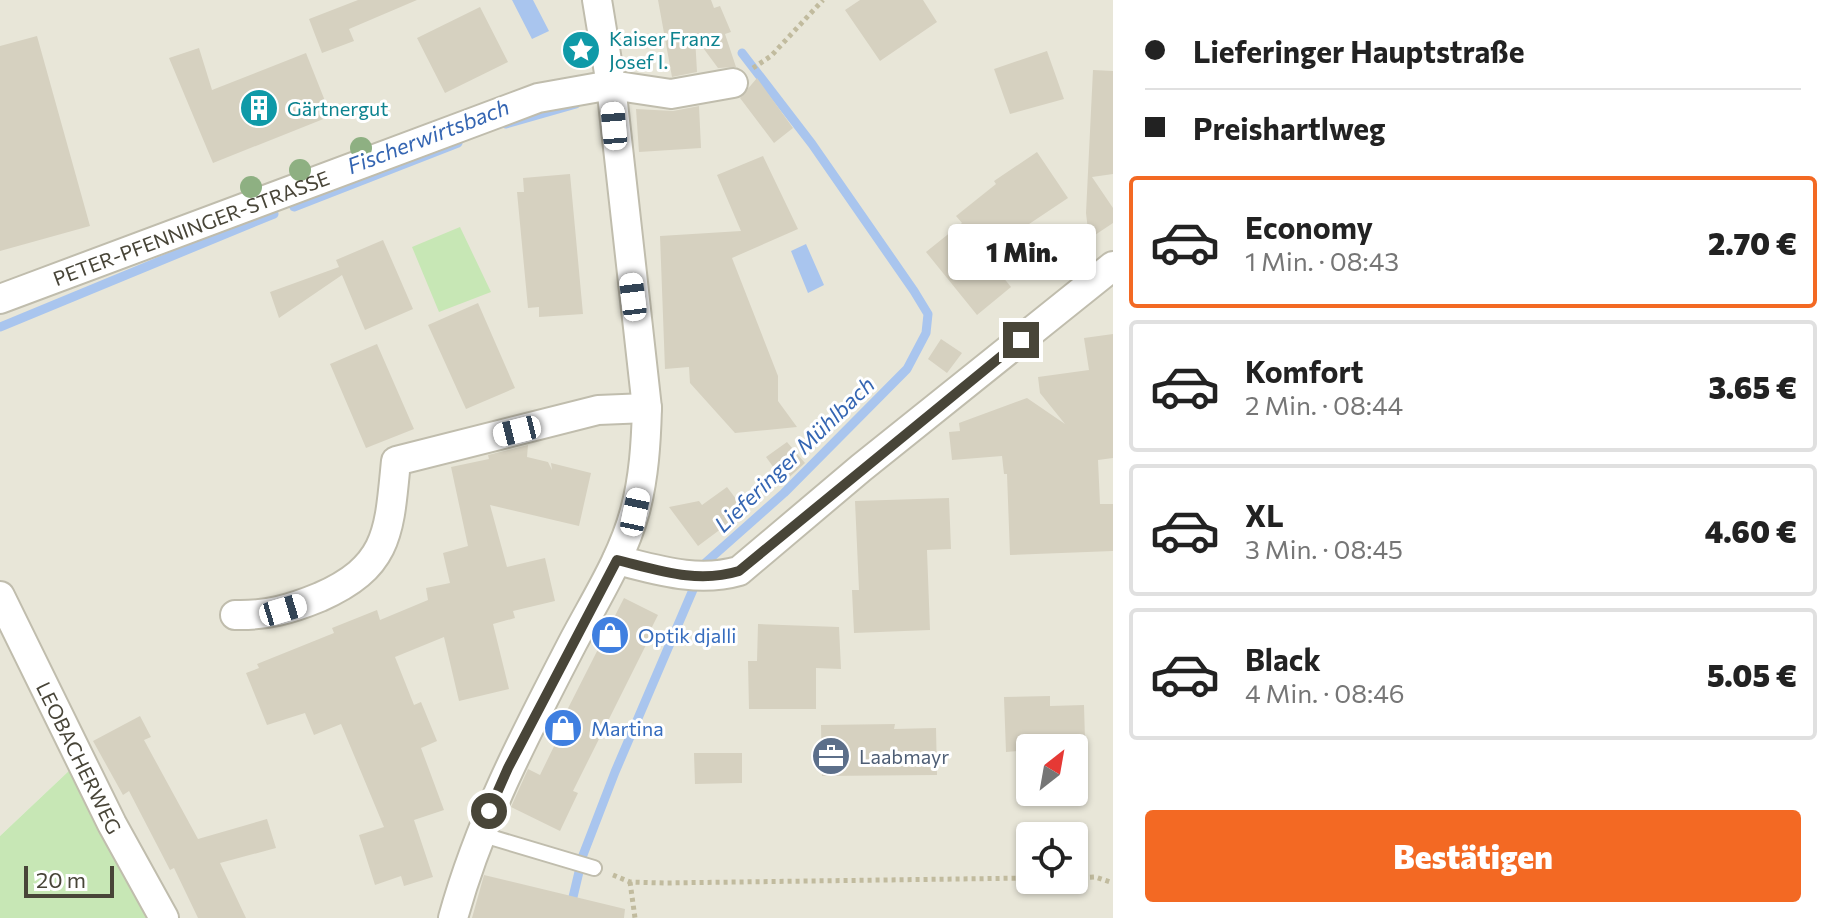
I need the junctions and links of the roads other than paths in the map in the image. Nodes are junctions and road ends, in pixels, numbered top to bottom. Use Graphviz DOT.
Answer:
graph roads {
  1 [pos="597,0"];
  2 [pos="733,83"];
  3 [pos="611,85"];
  4 [pos="1113,266"];
  5 [pos="0,299"];
  6 [pos="647,408"];
  7 [pos="617,560"];
  8 [pos="0,596"];
  9 [pos="235,615"];
  10 [pos="479,834"];
  11 [pos="594,868"];
  12 [pos="164,918"];
  13 [pos="453,918"];
  1 -- 3 [label="street"];
  2 -- 3 [label="street, PETER-PFENNINGER-STRASSE"];
  3 -- 5 [label="street, PETER-PFENNINGER-STRASSE"];
  3 -- 6 [label="street"];
  4 -- 7 [label="street"];
  6 -- 7 [label="street"];
  6 -- 9 [label="street"];
  7 -- 10 [label="street"];
  8 -- 12 [label="street, LEOBACHERWEG"];
  10 -- 11 [label="lane"];
  10 -- 13 [label="street"];
}
